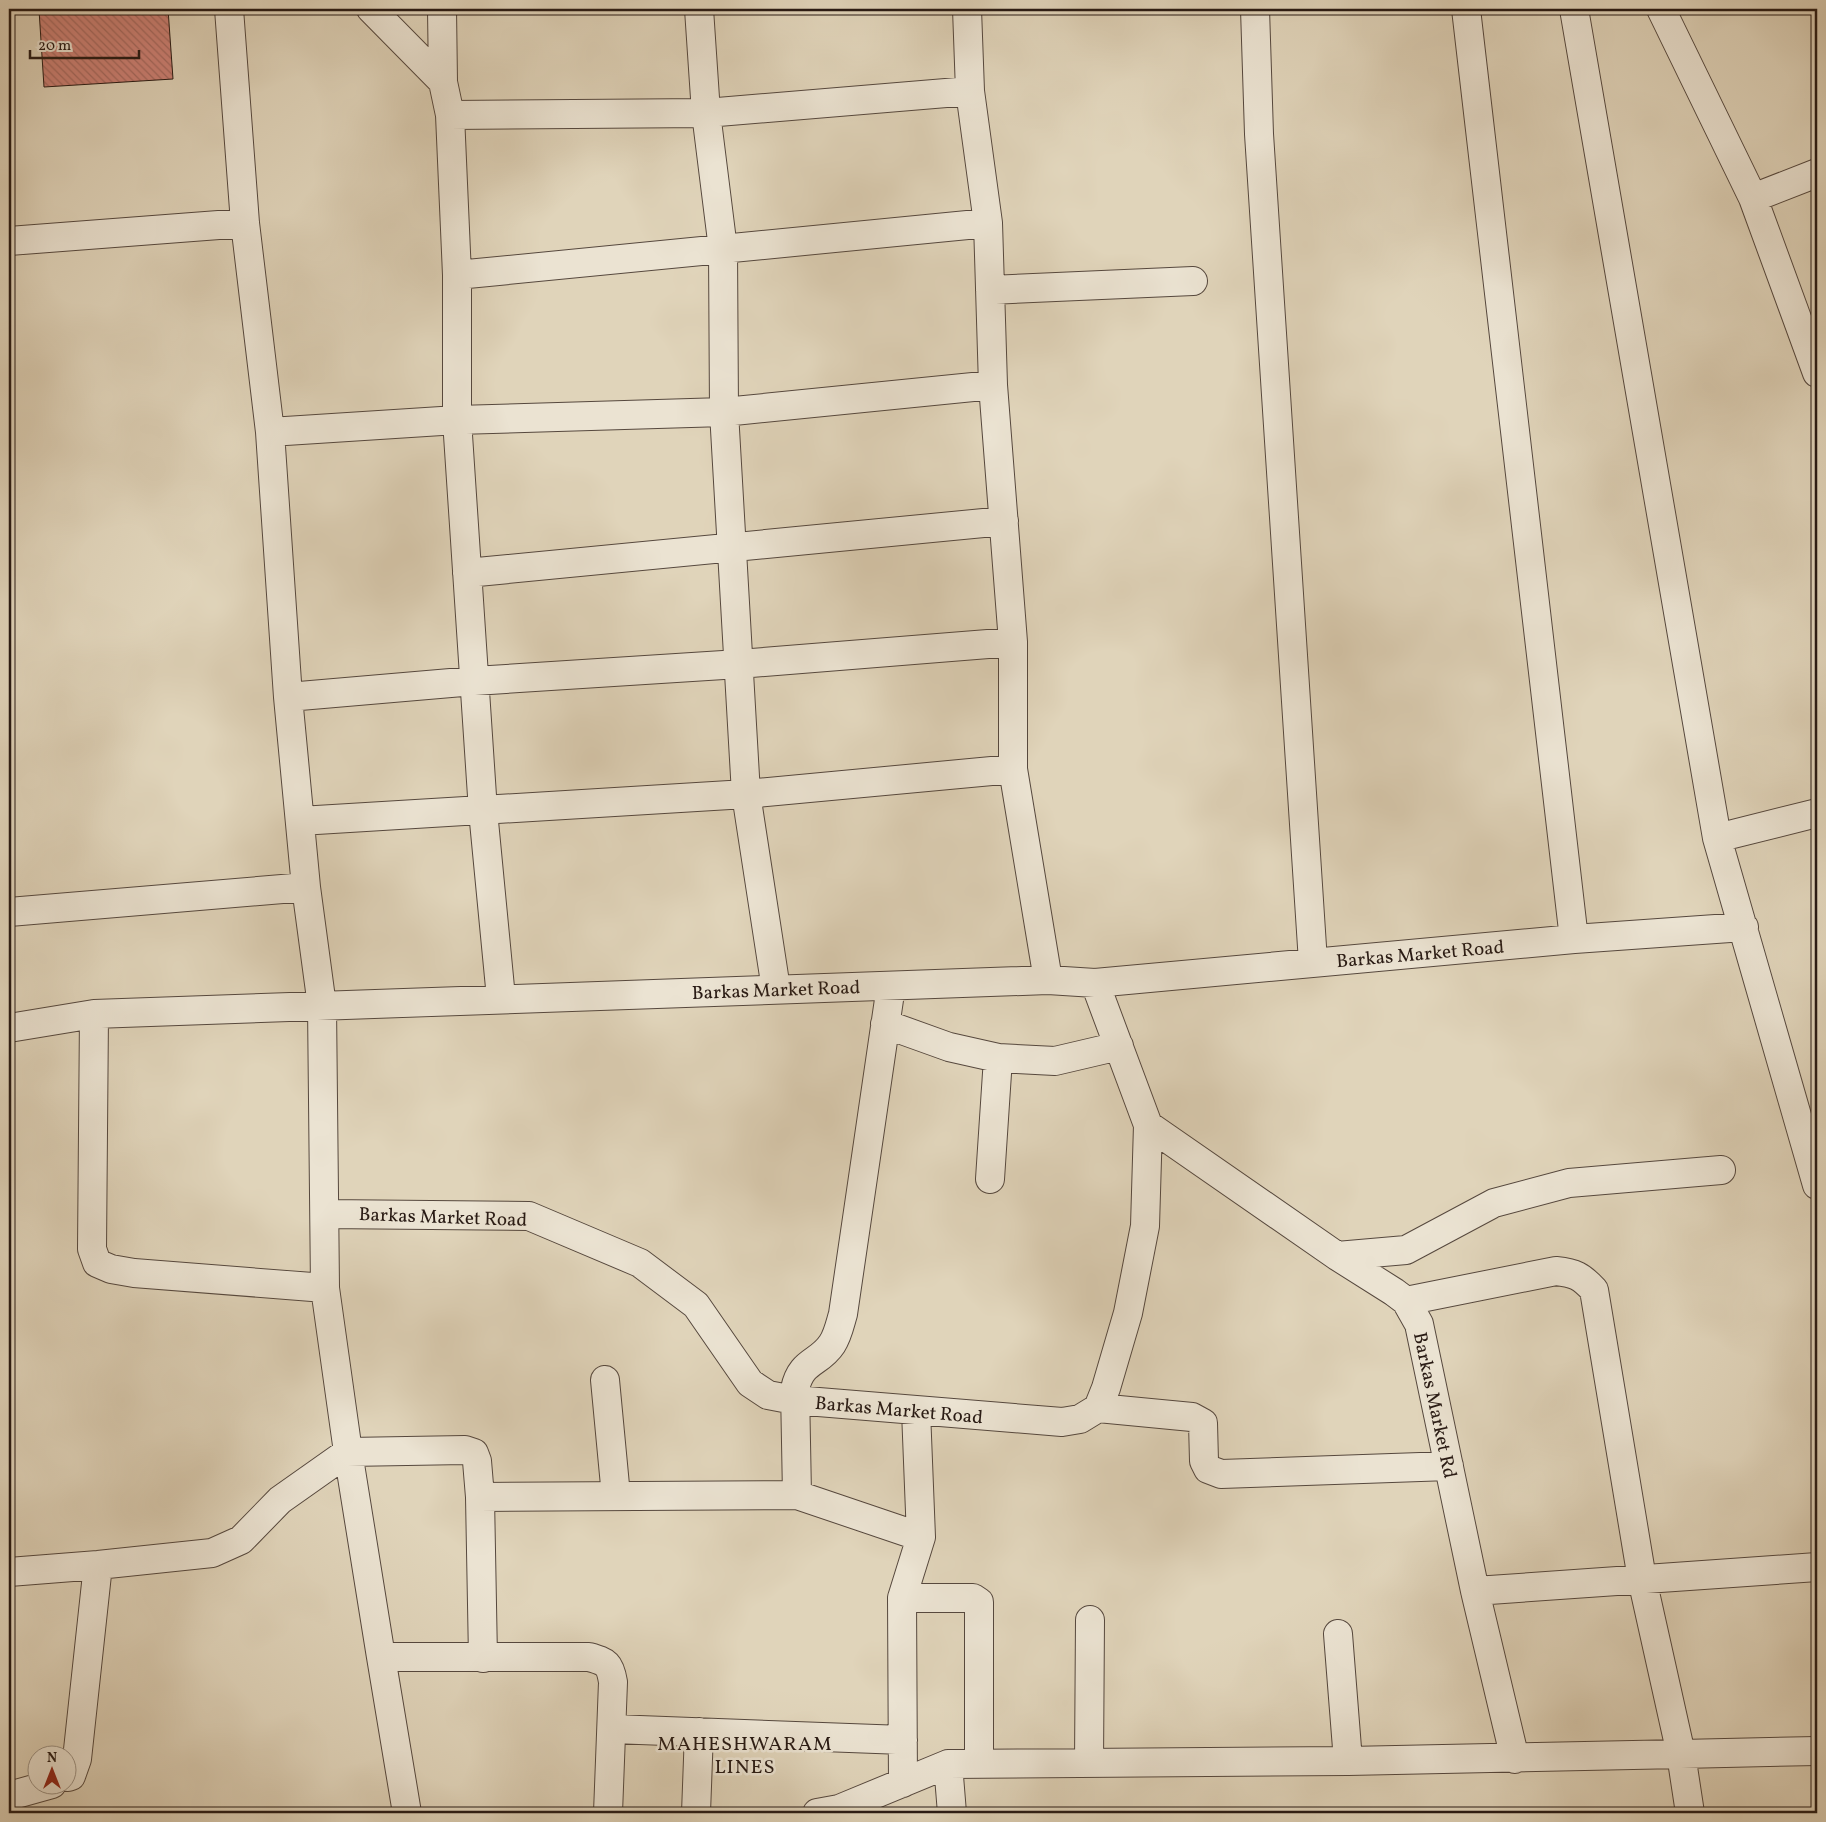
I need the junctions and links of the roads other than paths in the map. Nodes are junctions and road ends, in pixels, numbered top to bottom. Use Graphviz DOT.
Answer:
graph roads {
  1 [pos="229,9"];
  2 [pos="371,9"];
  3 [pos="442,9"];
  4 [pos="699,9"];
  5 [pos="968,9"];
  6 [pos="1255,9"];
  7 [pos="1466,9"];
  8 [pos="1574,9"];
  9 [pos="1661,9"];
  10 [pos="443,82"];
  11 [pos="970,91"];
  12 [pos="706,113"];
  13 [pos="450,115"];
  14 [pos="1817,174"];
  15 [pos="1754,198"];
  16 [pos="245,222"];
  17 [pos="988,222"];
  18 [pos="9,241"];
  19 [pos="723,248"];
  20 [pos="457,274"];
  21 [pos="1193,281"];
  22 [pos="990,290"];
  23 [pos="1808,318"];
  24 [pos="1817,373"];
  25 [pos="992,385"];
  26 [pos="724,412"];
  27 [pos="457,420"];
  28 [pos="270,432"];
  29 [pos="1004,521"];
  30 [pos="732,547"];
  31 [pos="467,573"];
  32 [pos="1013,642"];
  33 [pos="739,664"];
  34 [pos="474,681"];
  35 [pos="288,697"];
  36 [pos="1013,769"];
  37 [pos="746,794"];
  38 [pos="483,810"];
  39 [pos="1817,813"];
  40 [pos="300,821"];
  41 [pos="1718,838"];
  42 [pos="306,887"];
  43 [pos="9,912"];
  44 [pos="1744,927"];
  45 [pos="1574,939"];
  46 [pos="1314,962"];
  47 [pos="1048,980"];
  48 [pos="1095,983"];
  49 [pos="891,986"];
  50 [pos="776,989"];
  51 [pos="502,998"];
  52 [pos="322,1006"];
  53 [pos="94,1014"];
  54 [pos="885,1024"];
  55 [pos="9,1028"];
  56 [pos="1119,1046"];
  57 [pos="998,1058"];
  58 [pos="1148,1125"];
  59 [pos="1721,1170"];
  60 [pos="990,1178"];
  61 [pos="1817,1185"];
  62 [pos="325,1214"];
  63 [pos="1337,1256"];
  64 [pos="325,1288"];
  65 [pos="1406,1301"];
  66 [pos="605,1380"];
  67 [pos="794,1400"];
  68 [pos="1098,1408"];
  69 [pos="916,1410"];
  70 [pos="348,1452"];
  71 [pos="1449,1466"];
  72 [pos="797,1494"];
  73 [pos="616,1496"];
  74 [pos="480,1497"];
  75 [pos="921,1538"];
  76 [pos="98,1565"];
  77 [pos="1817,1567"];
  78 [pos="9,1572"];
  79 [pos="1642,1579"];
  80 [pos="1475,1591"];
  81 [pos="902,1598"];
  82 [pos="1090,1620"];
  83 [pos="1338,1634"];
  84 [pos="381,1657"];
  85 [pos="484,1658"];
  86 [pos="613,1729"];
  87 [pos="699,1732"];
  88 [pos="902,1740"];
  89 [pos="78,1750"];
  90 [pos="1817,1751"];
  91 [pos="1682,1754"];
  92 [pos="1515,1759"];
  93 [pos="1348,1761"];
  94 [pos="1089,1763"];
  95 [pos="948,1764"];
  96 [pos="979,1764"];
  97 [pos="903,1783"];
  98 [pos="28,1791"];
  99 [pos="9,1796"];
  100 [pos="403,1813"];
  101 [pos="408,1813"];
  102 [pos="608,1813"];
  103 [pos="696,1813"];
  104 [pos="817,1813"];
  105 [pos="952,1813"];
  106 [pos="1690,1813"];
  1 -- 16 [label="street"];
  2 -- 10 [label="street"];
  3 -- 10 [label="street"];
  4 -- 12 [label="street"];
  5 -- 11 [label="street"];
  6 -- 46 [label="street"];
  7 -- 45 [label="street"];
  8 -- 41 [label="street"];
  9 -- 15 [label="street"];
  10 -- 13 [label="street"];
  11 -- 12 [label="street"];
  11 -- 17 [label="street"];
  12 -- 13 [label="street"];
  12 -- 19 [label="street"];
  13 -- 20 [label="street"];
  14 -- 15 [label="street"];
  15 -- 23 [label="street"];
  16 -- 18 [label="street"];
  16 -- 28 [label="street"];
  17 -- 19 [label="street"];
  17 -- 22 [label="street"];
  19 -- 20 [label="street"];
  19 -- 26 [label="street"];
  20 -- 27 [label="street"];
  21 -- 22 [label="street"];
  22 -- 25 [label="street"];
  23 -- 24 [label="street"];
  25 -- 26 [label="street"];
  25 -- 29 [label="street"];
  26 -- 27 [label="street"];
  26 -- 30 [label="street"];
  27 -- 28 [label="street"];
  27 -- 31 [label="street"];
  28 -- 35 [label="street"];
  29 -- 30 [label="street"];
  29 -- 32 [label="street"];
  30 -- 31 [label="street"];
  30 -- 33 [label="street"];
  31 -- 34 [label="street"];
  32 -- 33 [label="street"];
  32 -- 36 [label="street"];
  33 -- 34 [label="street"];
  33 -- 37 [label="street"];
  34 -- 35 [label="street"];
  34 -- 38 [label="street"];
  35 -- 40 [label="street"];
  36 -- 37 [label="street"];
  36 -- 47 [label="street"];
  37 -- 38 [label="street"];
  37 -- 50 [label="street"];
  38 -- 40 [label="street"];
  38 -- 51 [label="street"];
  39 -- 41 [label="street"];
  40 -- 42 [label="street"];
  41 -- 44 [label="street"];
  42 -- 43 [label="street"];
  42 -- 52 [label="street"];
  44 -- 45 [label="street, Barkas Market Road"];
  44 -- 61 [label="street"];
  45 -- 46 [label="street, Barkas Market Road"];
  46 -- 48 [label="street, Barkas Market Road"];
  47 -- 48 [label="street, Barkas Market Road"];
  47 -- 49 [label="street, Barkas Market Road"];
  48 -- 56 [label="street"];
  49 -- 50 [label="street, Barkas Market Road"];
  49 -- 54 [label="street"];
  50 -- 51 [label="street, Barkas Market Road"];
  51 -- 52 [label="street, Barkas Market Road"];
  52 -- 53 [label="street, Barkas Market Road"];
  52 -- 62 [label="street"];
  53 -- 55 [label="street, Barkas Market Road"];
  53 -- 64 [label="street"];
  54 -- 57 [label="street"];
  54 -- 67 [label="street"];
  56 -- 57 [label="street"];
  56 -- 58 [label="street"];
  57 -- 60 [label="street"];
  58 -- 63 [label="street, Barkas Market Rd"];
  58 -- 68 [label="street"];
  59 -- 63 [label="street"];
  62 -- 64 [label="street"];
  62 -- 67 [label="street, Barkas Market Road"];
  63 -- 65 [label="street, Barkas Market Rd"];
  64 -- 70 [label="street"];
  65 -- 71 [label="street, Barkas Market Rd"];
  65 -- 79 [label="street"];
  66 -- 73 [label="street"];
  67 -- 69 [label="street, Barkas Market Road"];
  67 -- 72 [label="street"];
  68 -- 69 [label="street, Barkas Market Road"];
  68 -- 71 [label="street"];
  69 -- 75 [label="street"];
  70 -- 74 [label="street"];
  70 -- 76 [label="street"];
  70 -- 84 [label="street"];
  71 -- 80 [label="street, Barkas Market Rd"];
  72 -- 73 [label="street"];
  72 -- 75 [label="street"];
  73 -- 74 [label="street"];
  74 -- 85 [label="street"];
  75 -- 81 [label="street"];
  76 -- 78 [label="street"];
  76 -- 89 [label="street"];
  77 -- 79 [label="street"];
  79 -- 80 [label="street"];
  79 -- 91 [label="street"];
  80 -- 92 [label="street, Barkas Market Rd"];
  81 -- 88 [label="street"];
  81 -- 96 [label="street"];
  82 -- 94 [label="street"];
  83 -- 93 [label="street"];
  84 -- 85 [label="street"];
  84 -- 101 [label="street"];
  85 -- 86 [label="street"];
  86 -- 87 [label="street"];
  86 -- 102 [label="street"];
  87 -- 88 [label="street"];
  87 -- 103 [label="street"];
  88 -- 97 [label="street"];
  90 -- 91 [label="street"];
  91 -- 92 [label="street"];
  91 -- 106 [label="street"];
  92 -- 93 [label="street"];
  93 -- 94 [label="street"];
  94 -- 96 [label="street"];
  95 -- 96 [label="street"];
  95 -- 97 [label="street"];
  95 -- 105 [label="street"];
  97 -- 104 [label="street"];
  98 -- 99 [label="street"];
  100 -- 101 [label="street"];
}
